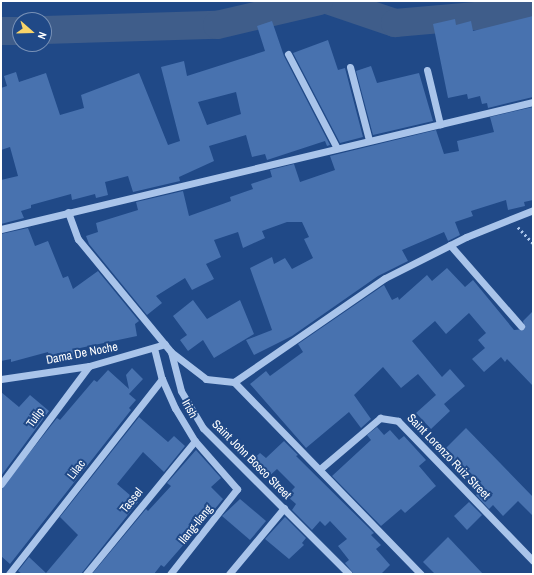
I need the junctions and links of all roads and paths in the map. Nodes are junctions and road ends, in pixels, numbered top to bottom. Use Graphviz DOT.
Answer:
graph roads {
  1 [pos="288,54"];
  2 [pos="350,67"];
  3 [pos="427,70"];
  4 [pos="533,102"];
  5 [pos="440,124"];
  6 [pos="369,140"];
  7 [pos="337,148"];
  8 [pos="533,210"];
  9 [pos="68,212"];
  10 [pos="510,218"];
  11 [pos="1,229"];
  12 [pos="533,243"];
  13 [pos="450,245"];
  14 [pos="521,326"];
  15 [pos="165,344"];
  16 [pos="154,348"];
  17 [pos="171,352"];
  18 [pos="88,366"];
  19 [pos="1,379"];
  20 [pos="162,379"];
  21 [pos="234,382"];
  22 [pos="195,441"];
  23 [pos="320,469"];
  24 [pos="1,484"];
  25 [pos="236,489"];
  26 [pos="284,508"];
  27 [pos="533,561"];
  28 [pos="9,574"];
  29 [pos="86,574"];
  30 [pos="170,574"];
  31 [pos="229,574"];
  32 [pos="349,574"];
  33 [pos="421,574"];
  1 -- 7 [label="street"];
  2 -- 6 [label="street"];
  3 -- 5 [label="street"];
  4 -- 5 [label="street"];
  5 -- 6 [label="street"];
  6 -- 7 [label="street"];
  7 -- 9 [label="street"];
  8 -- 10 [label="street"];
  9 -- 11 [label="street"];
  9 -- 15 [label="street, Saint John Bosco Street"];
  10 -- 12 [label="path"];
  10 -- 13 [label="street"];
  13 -- 14 [label="street"];
  13 -- 21 [label="street"];
  15 -- 16 [label="street, Dama De Noche"];
  15 -- 17 [label="street, Saint John Bosco Street"];
  16 -- 18 [label="street, Dama De Noche"];
  16 -- 20 [label="street, Irish"];
  17 -- 21 [label="street"];
  17 -- 26 [label="street, Saint John Bosco Street"];
  18 -- 19 [label="street, Dama De Noche"];
  18 -- 24 [label="street, Tulip"];
  20 -- 22 [label="street, Irish"];
  20 -- 28 [label="street, Lilac"];
  21 -- 23 [label="street"];
  22 -- 25 [label="street, Irish"];
  22 -- 29 [label="street, Tassel"];
  23 -- 27 [label="street, Saint Lorenzo Ruiz Street"];
  23 -- 33 [label="street"];
  25 -- 30 [label="street, Ilang-Ilang"];
  26 -- 31 [label="street"];
  26 -- 32 [label="street, Saint John Bosco Street"];
}
